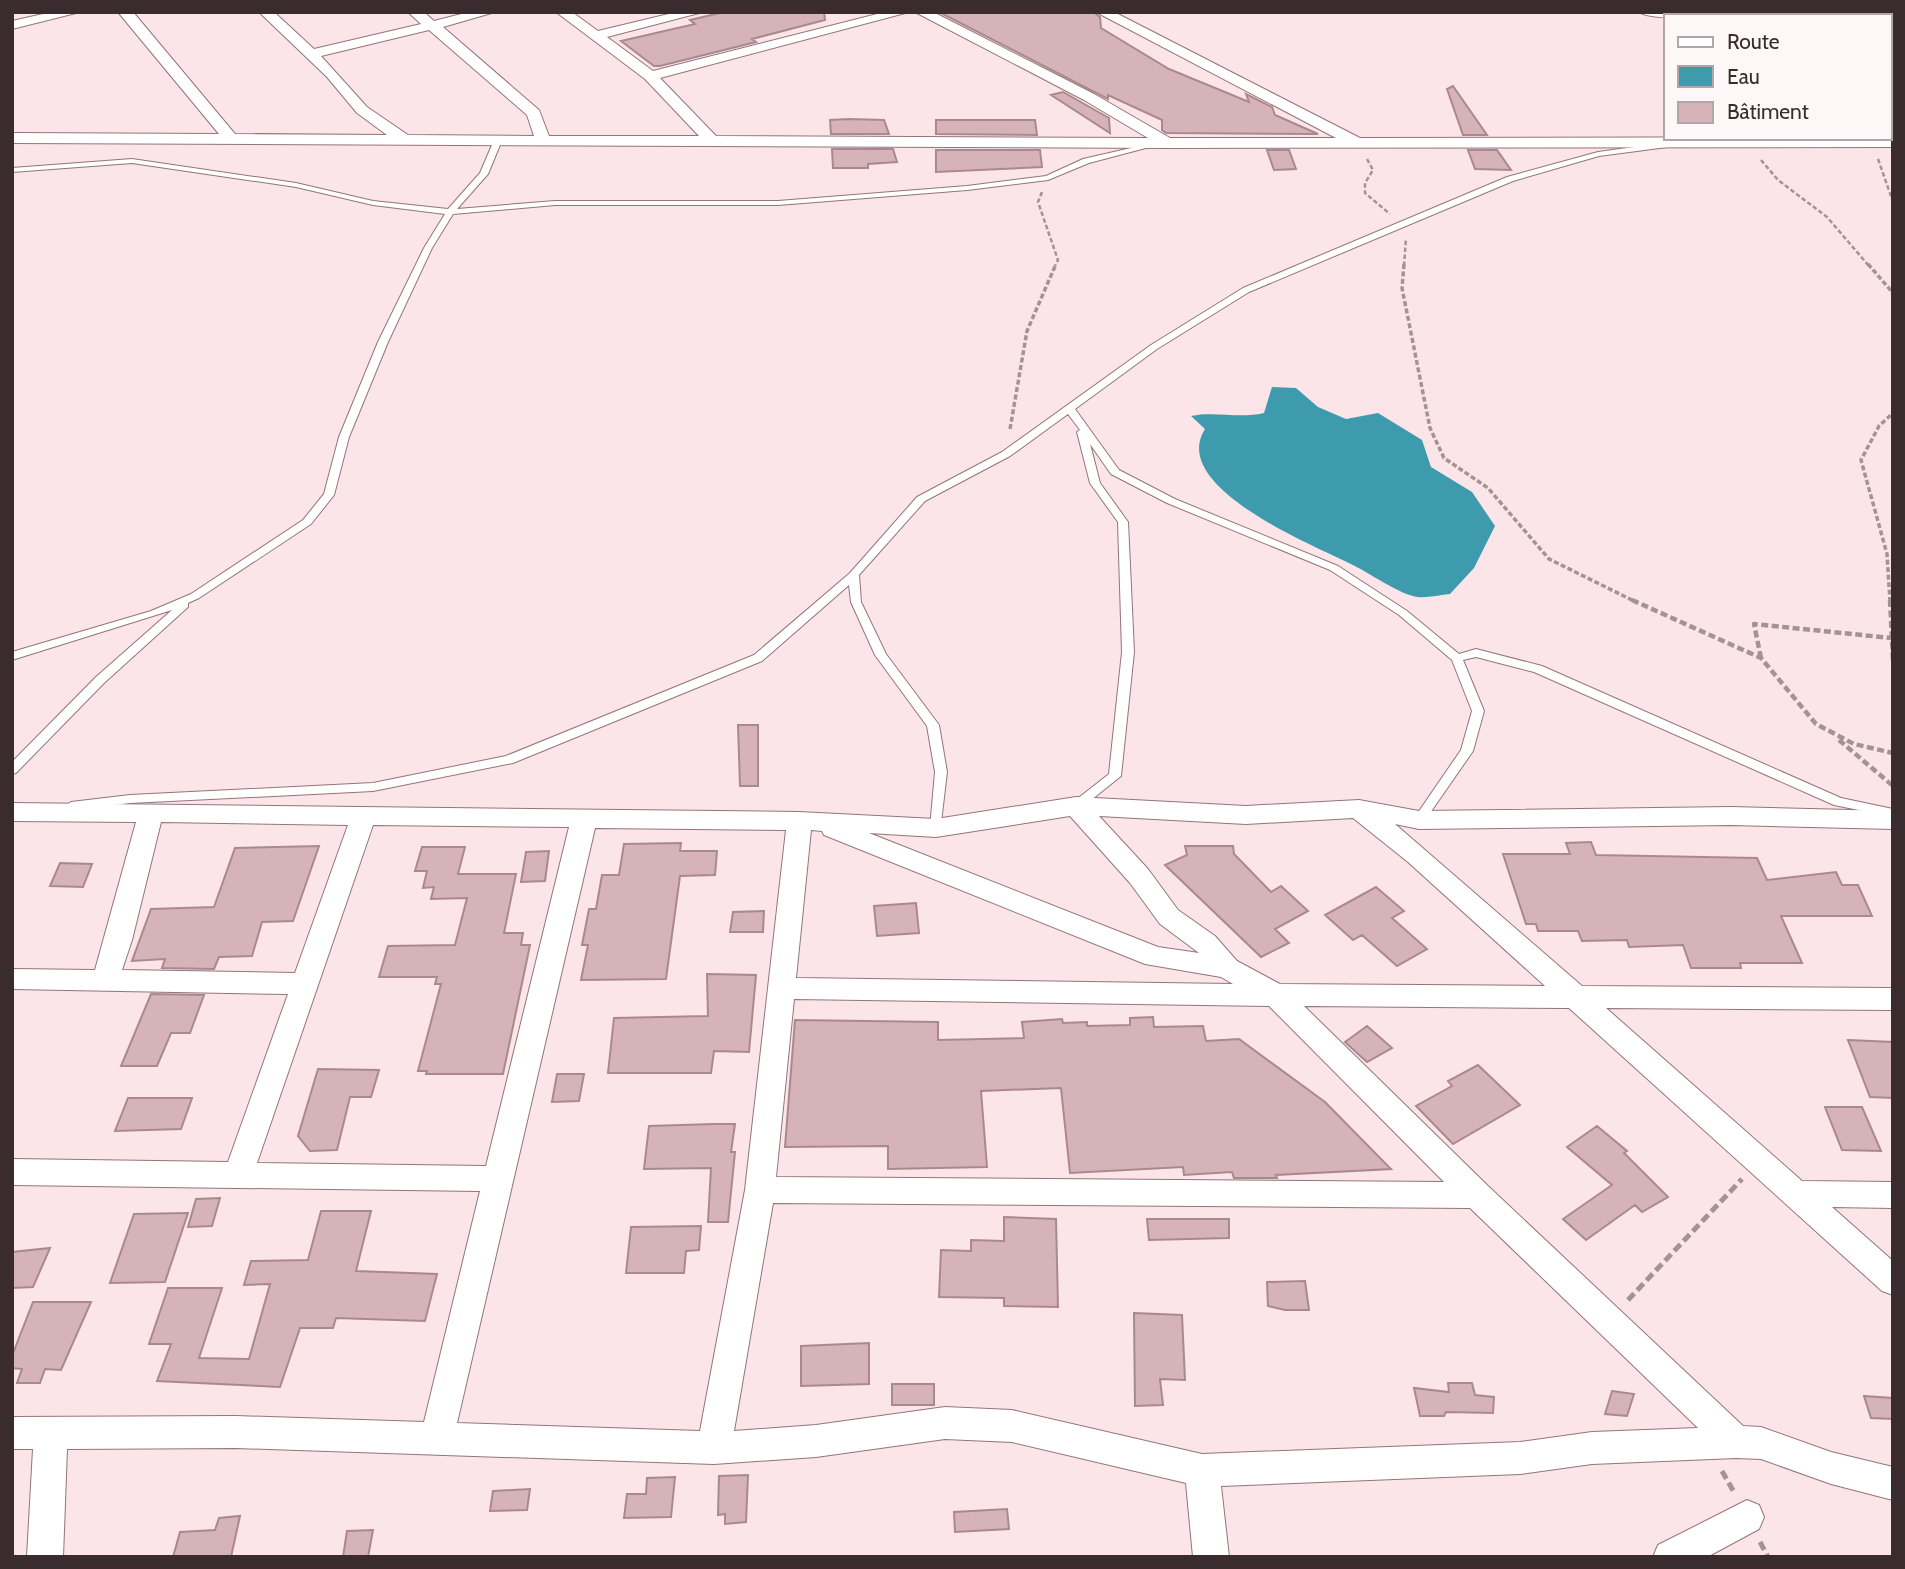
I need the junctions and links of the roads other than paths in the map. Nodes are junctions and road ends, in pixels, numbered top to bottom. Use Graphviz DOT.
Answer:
graph roads {
  1 [pos="73,12"];
  2 [pos="125,12"];
  3 [pos="266,12"];
  4 [pos="415,12"];
  5 [pos="488,12"];
  6 [pos="563,12"];
  7 [pos="696,12"];
  8 [pos="902,12"];
  9 [pos="923,12"];
  10 [pos="1103,12"];
  11 [pos="1646,12"];
  12 [pos="1721,14"];
  13 [pos="12,25"];
  14 [pos="430,25"];
  15 [pos="596,36"];
  16 [pos="311,54"];
  17 [pos="650,76"];
  18 [pos="12,138"];
  19 [pos="230,139"];
  20 [pos="405,140"];
  21 [pos="498,140"];
  22 [pos="543,140"];
  23 [pos="712,140"];
  24 [pos="1871,140"];
  25 [pos="1722,141"];
  26 [pos="1893,142"];
  27 [pos="1163,143"];
  28 [pos="1357,143"];
  29 [pos="1678,143"];
  30 [pos="12,170"];
  31 [pos="450,212"];
  32 [pos="1069,408"];
  33 [pos="1079,422"];
  34 [pos="854,575"];
  35 [pos="195,596"];
  36 [pos="12,656"];
  37 [pos="1457,658"];
  38 [pos="12,770"];
  39 [pos="1076,806"];
  40 [pos="16,807"];
  41 [pos="1359,809"];
  42 [pos="151,813"];
  43 [pos="1893,813"];
  44 [pos="364,816"];
  45 [pos="584,818"];
  46 [pos="1419,820"];
  47 [pos="1893,820"];
  48 [pos="806,821"];
  49 [pos="936,828"];
  50 [pos="1417,855"];
  51 [pos="1227,968"];
  52 [pos="12,979"];
  53 [pos="104,982"];
  54 [pos="305,984"];
  55 [pos="782,988"];
  56 [pos="1276,995"];
  57 [pos="1575,998"];
  58 [pos="1893,999"];
  59 [pos="12,1172"];
  60 [pos="238,1177"];
  61 [pos="500,1179"];
  62 [pos="760,1190"];
  63 [pos="1797,1194"];
  64 [pos="1477,1195"];
  65 [pos="1893,1195"];
  66 [pos="1893,1281"];
  67 [pos="12,1433"];
  68 [pos="51,1434"];
  69 [pos="436,1440"];
  70 [pos="1736,1442"];
  71 [pos="714,1448"];
  72 [pos="1202,1470"];
  73 [pos="1893,1484"];
  74 [pos="1747,1517"];
  75 [pos="45,1557"];
  76 [pos="1211,1557"];
  77 [pos="1671,1557"];
  1 -- 13 [label="street"];
  2 -- 19 [label="street"];
  3 -- 16 [label="street"];
  4 -- 14 [label="street"];
  5 -- 14 [label="street"];
  6 -- 15 [label="street"];
  7 -- 15 [label="street"];
  8 -- 17 [label="street"];
  9 -- 27 [label="street"];
  10 -- 28 [label="street"];
  11 -- 12 [label="street"];
  14 -- 16 [label="street"];
  14 -- 22 [label="street"];
  15 -- 17 [label="street"];
  16 -- 20 [label="street"];
  17 -- 23 [label="street"];
  18 -- 19 [label="street"];
  19 -- 20 [label="street"];
  20 -- 21 [label="street"];
  21 -- 22 [label="street"];
  21 -- 31 [label="lane"];
  22 -- 23 [label="street"];
  23 -- 27 [label="street"];
  24 -- 25 [label="street"];
  24 -- 26 [label="street"];
  25 -- 29 [label="street"];
  27 -- 28 [label="street"];
  27 -- 31 [label="lane"];
  28 -- 29 [label="street"];
  29 -- 32 [label="lane"];
  30 -- 31 [label="lane"];
  31 -- 35 [label="lane"];
  32 -- 33 [label="lane"];
  32 -- 34 [label="lane"];
  33 -- 37 [label="lane"];
  33 -- 39 [label="lane"];
  34 -- 40 [label="lane"];
  34 -- 49 [label="lane"];
  35 -- 36 [label="lane"];
  35 -- 38 [label="lane"];
  37 -- 43 [label="lane"];
  37 -- 46 [label="lane"];
  39 -- 41 [label="street"];
  39 -- 49 [label="street"];
  39 -- 51 [label="street"];
  40 -- 42 [label="street"];
  41 -- 46 [label="street"];
  41 -- 50 [label="street"];
  42 -- 44 [label="street"];
  42 -- 53 [label="street"];
  44 -- 45 [label="street"];
  44 -- 54 [label="street"];
  45 -- 48 [label="street"];
  45 -- 61 [label="street"];
  46 -- 47 [label="street"];
  46 -- 50 [label="street"];
  48 -- 49 [label="street"];
  48 -- 51 [label="street"];
  48 -- 55 [label="street"];
  50 -- 57 [label="street"];
  51 -- 56 [label="street"];
  52 -- 53 [label="street"];
  53 -- 54 [label="street"];
  54 -- 60 [label="street"];
  55 -- 56 [label="street"];
  55 -- 62 [label="street"];
  56 -- 57 [label="street"];
  56 -- 64 [label="street"];
  57 -- 58 [label="street"];
  57 -- 63 [label="street"];
  59 -- 60 [label="street"];
  60 -- 61 [label="street"];
  61 -- 69 [label="street"];
  62 -- 64 [label="street"];
  62 -- 71 [label="street"];
  63 -- 65 [label="street"];
  63 -- 66 [label="street"];
  64 -- 70 [label="street"];
  67 -- 68 [label="street"];
  68 -- 69 [label="street"];
  68 -- 75 [label="street"];
  69 -- 71 [label="street"];
  70 -- 72 [label="street"];
  70 -- 73 [label="street"];
  71 -- 72 [label="street"];
  72 -- 76 [label="street"];
  74 -- 77 [label="street"];
}
